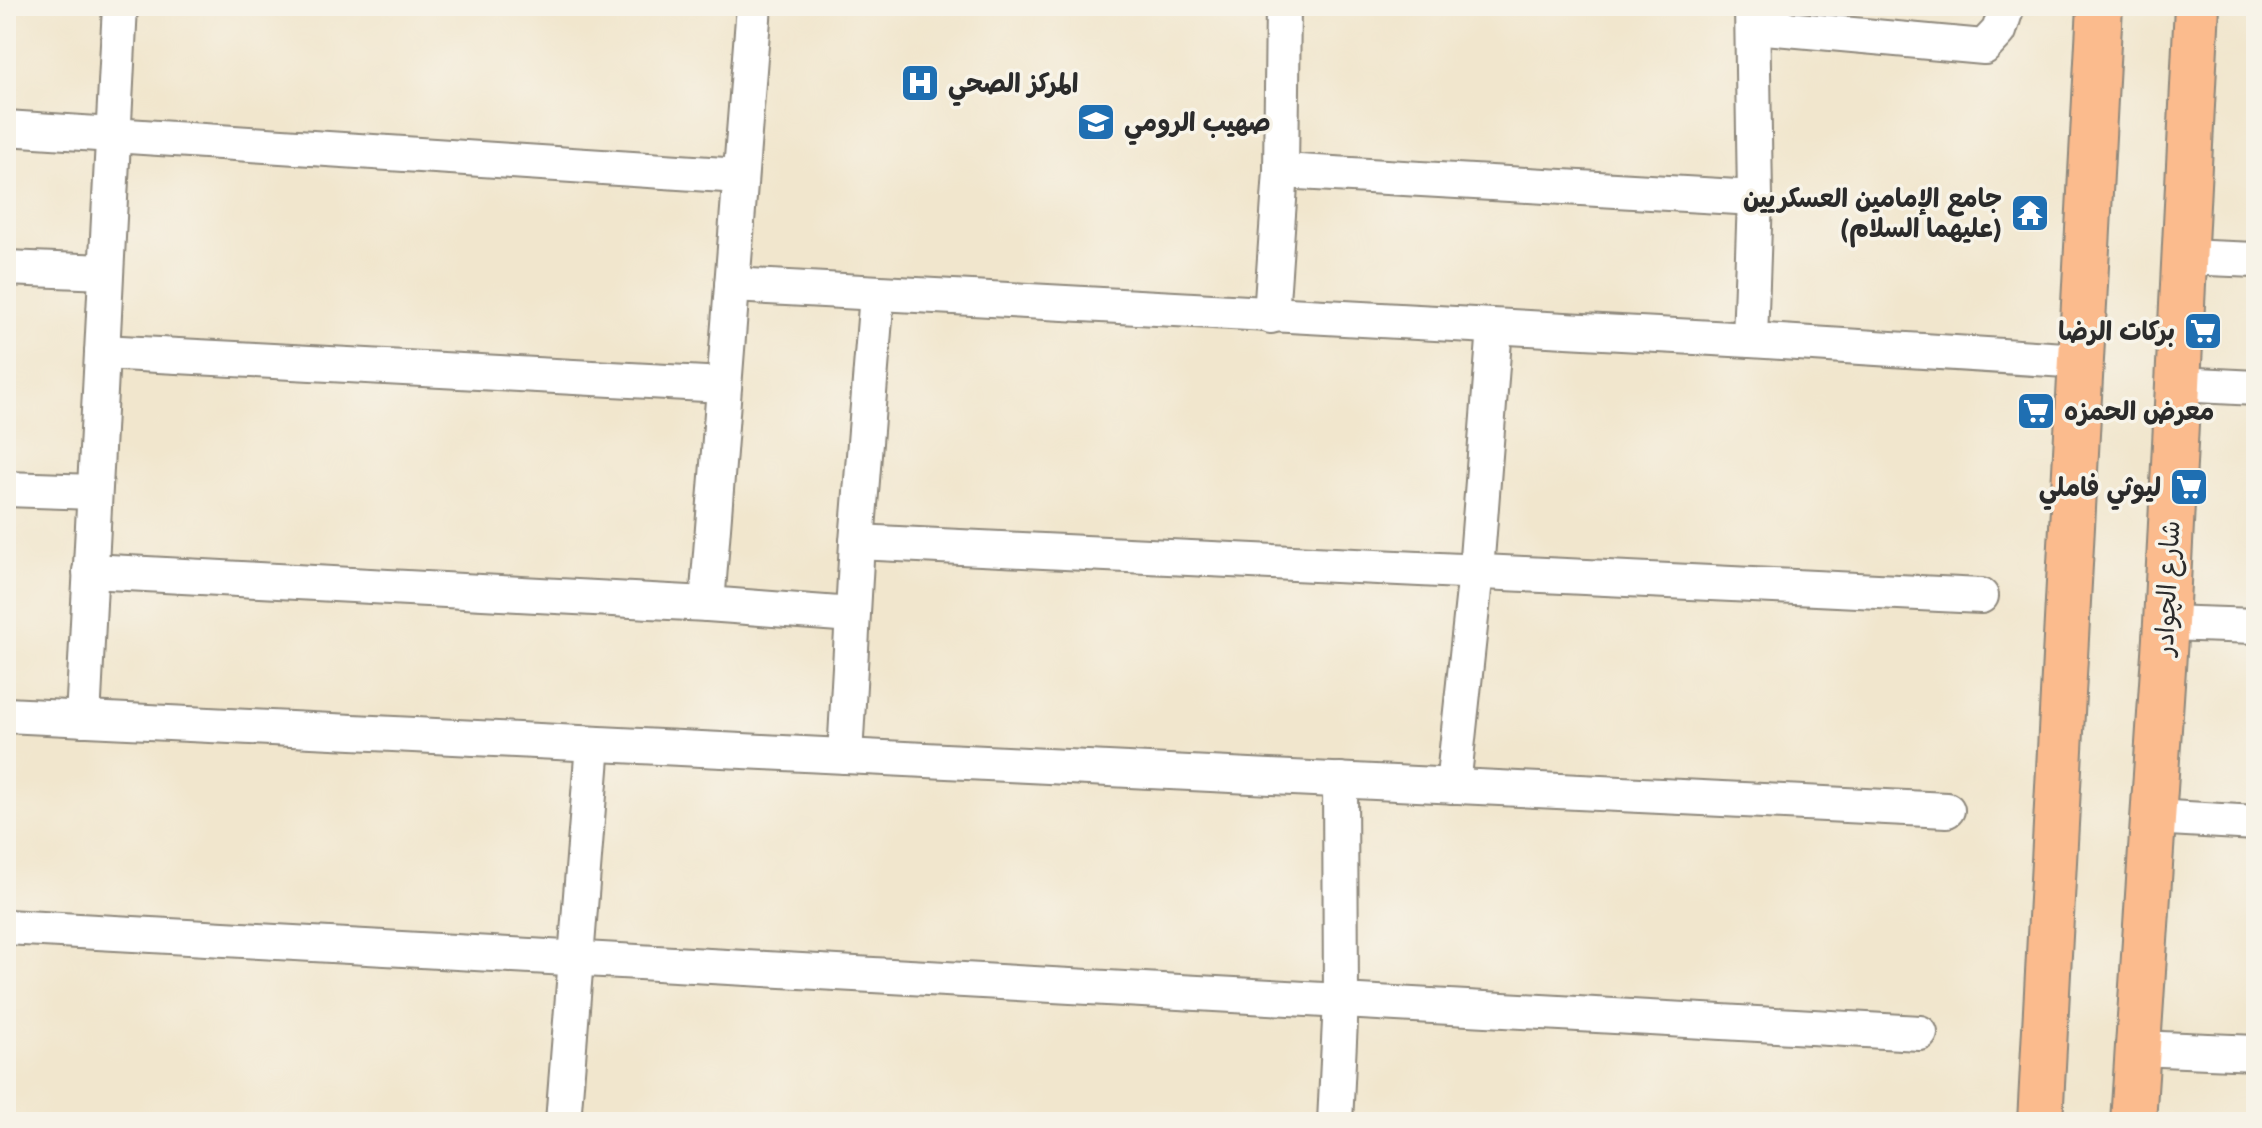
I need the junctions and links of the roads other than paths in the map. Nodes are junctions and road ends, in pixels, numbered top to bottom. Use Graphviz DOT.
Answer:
graph roads {
  1 [pos="120,6"];
  2 [pos="754,6"];
  3 [pos="1283,6"];
  4 [pos="2007,6"];
  5 [pos="2100,6"];
  6 [pos="2197,6"];
  7 [pos="1753,16"];
  8 [pos="6,128"];
  9 [pos="113,136"];
  10 [pos="1281,171"];
  11 [pos="740,176"];
  12 [pos="1755,198"];
  13 [pos="2184,257"];
  14 [pos="2256,260"];
  15 [pos="6,268"];
  16 [pos="106,272"];
  17 [pos="732,285"];
  18 [pos="877,294"];
  19 [pos="1271,316"];
  20 [pos="1495,327"];
  21 [pos="1750,340"];
  22 [pos="102,352"];
  23 [pos="2081,361"];
  24 [pos="2178,384"];
  25 [pos="724,385"];
  26 [pos="2256,388"];
  27 [pos="6,489"];
  28 [pos="94,492"];
  29 [pos="857,542"];
  30 [pos="90,571"];
  31 [pos="1476,571"];
  32 [pos="1981,596"];
  33 [pos="707,604"];
  34 [pos="852,615"];
  35 [pos="2166,623"];
  36 [pos="2256,626"];
  37 [pos="6,715"];
  38 [pos="83,719"];
  39 [pos="593,744"];
  40 [pos="845,756"];
  41 [pos="1340,780"];
  42 [pos="1453,786"];
  43 [pos="1947,810"];
  44 [pos="2152,817"];
  45 [pos="2256,823"];
  46 [pos="6,927"];
  47 [pos="577,959"];
  48 [pos="1341,1001"];
  49 [pos="1920,1033"];
  50 [pos="2137,1048"];
  51 [pos="2256,1053"];
  52 [pos="563,1122"];
  53 [pos="1335,1122"];
  54 [pos="2040,1122"];
  55 [pos="2133,1122"];
  1 -- 9 [label="street"];
  2 -- 11 [label="street"];
  3 -- 10 [label="street"];
  4 -- 7 [label="street"];
  5 -- 23 [label="main road"];
  6 -- 13 [label="main road, شارع الچوادر"];
  7 -- 12 [label="street"];
  8 -- 9 [label="street"];
  9 -- 11 [label="street"];
  9 -- 16 [label="street"];
  10 -- 12 [label="street"];
  10 -- 19 [label="street"];
  11 -- 17 [label="street"];
  12 -- 21 [label="street"];
  13 -- 14 [label="street"];
  13 -- 24 [label="main road, شارع الچوادر"];
  15 -- 16 [label="street"];
  16 -- 22 [label="street"];
  17 -- 18 [label="street"];
  17 -- 25 [label="street"];
  18 -- 19 [label="street"];
  18 -- 29 [label="street"];
  19 -- 20 [label="street"];
  20 -- 21 [label="street"];
  20 -- 31 [label="street"];
  21 -- 23 [label="street"];
  22 -- 25 [label="street"];
  22 -- 28 [label="street"];
  23 -- 54 [label="main road"];
  24 -- 26 [label="street"];
  24 -- 35 [label="main road, شارع الچوادر"];
  25 -- 33 [label="street"];
  27 -- 28 [label="street"];
  28 -- 30 [label="street"];
  29 -- 31 [label="street"];
  29 -- 34 [label="street"];
  30 -- 33 [label="street"];
  30 -- 38 [label="street"];
  31 -- 32 [label="street"];
  31 -- 42 [label="street"];
  33 -- 34 [label="street"];
  34 -- 40 [label="street"];
  35 -- 36 [label="street"];
  35 -- 44 [label="main road, شارع الچوادر"];
  37 -- 38 [label="street"];
  38 -- 39 [label="street"];
  39 -- 40 [label="street"];
  39 -- 47 [label="street"];
  40 -- 41 [label="street"];
  41 -- 42 [label="street"];
  41 -- 48 [label="street"];
  42 -- 43 [label="street"];
  44 -- 45 [label="street"];
  44 -- 50 [label="main road, شارع الچوادر"];
  46 -- 47 [label="street"];
  47 -- 48 [label="street"];
  47 -- 52 [label="street"];
  48 -- 49 [label="street"];
  48 -- 53 [label="street"];
  50 -- 51 [label="street"];
  50 -- 55 [label="main road, شارع الچوادر"];
}
